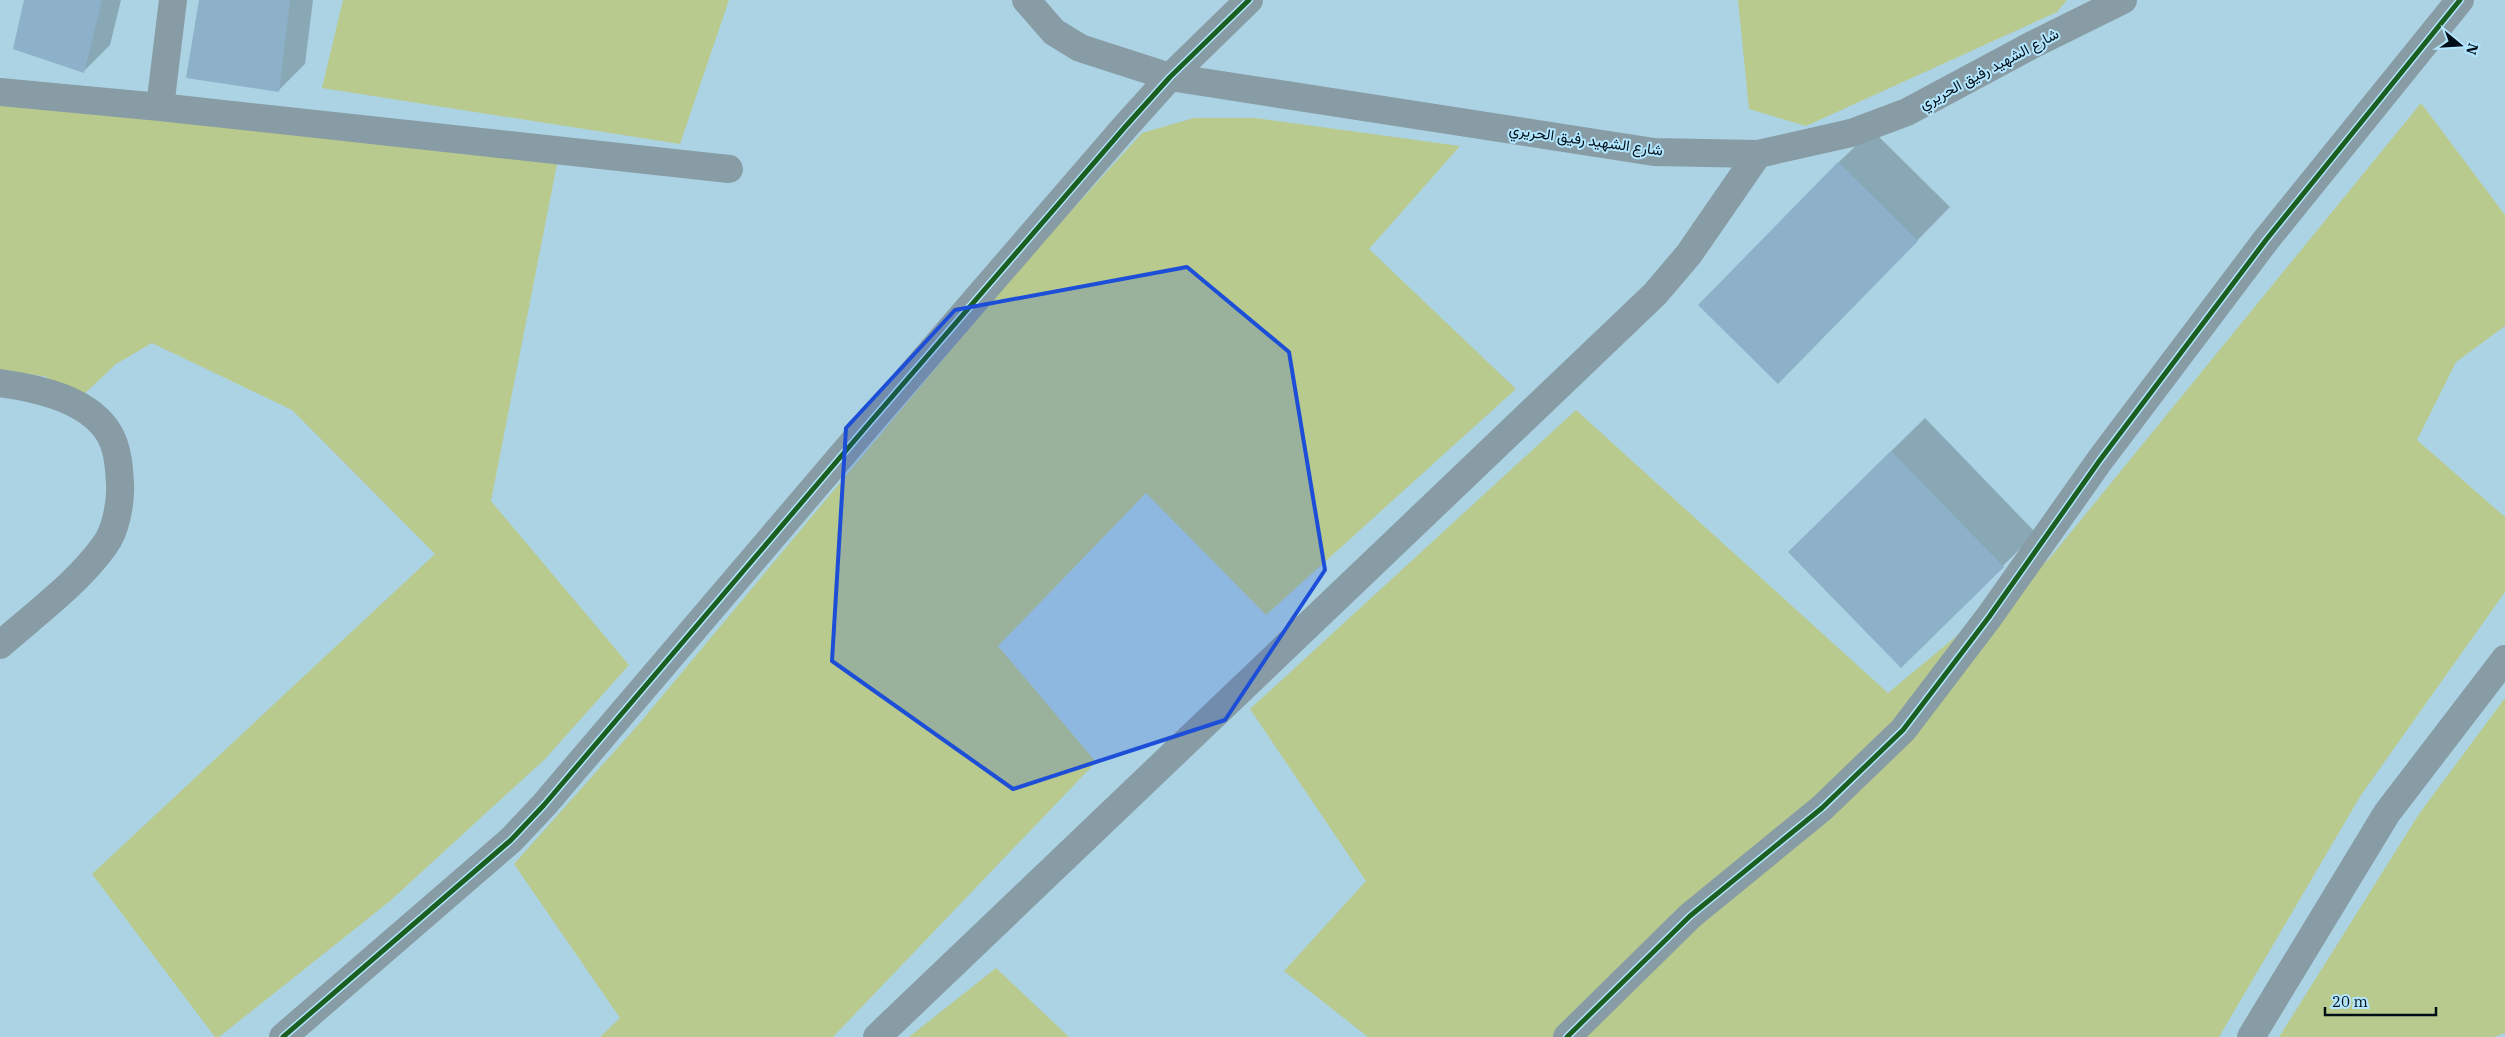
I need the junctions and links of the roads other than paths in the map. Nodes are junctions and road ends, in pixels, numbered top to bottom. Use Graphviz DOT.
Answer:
graph roads {
  1 [pos="173,0"];
  2 [pos="1026,0"];
  3 [pos="1249,0"];
  4 [pos="2123,0"];
  5 [pos="2460,0"];
  6 [pos="1170,77"];
  7 [pos="0,92"];
  8 [pos="160,107"];
  9 [pos="1758,154"];
  10 [pos="729,169"];
  11 [pos="0,383"];
  12 [pos="0,645"];
  13 [pos="2505,659"];
  14 [pos="283,1037"];
  15 [pos="877,1037"];
  16 [pos="1567,1037"];
  17 [pos="2251,1037"];
  1 -- 8 [label="street"];
  2 -- 6 [label="street, شارع الشهيد رفيق الحريري"];
  3 -- 6 [label="street"];
  4 -- 9 [label="street, شارع الشهيد رفيق الحريري"];
  5 -- 16 [label="street"];
  6 -- 9 [label="street, شارع الشهيد رفيق الحريري"];
  6 -- 14 [label="street"];
  7 -- 8 [label="street"];
  8 -- 10 [label="street"];
  9 -- 15 [label="street"];
  11 -- 12 [label="street"];
  13 -- 17 [label="street"];
}
